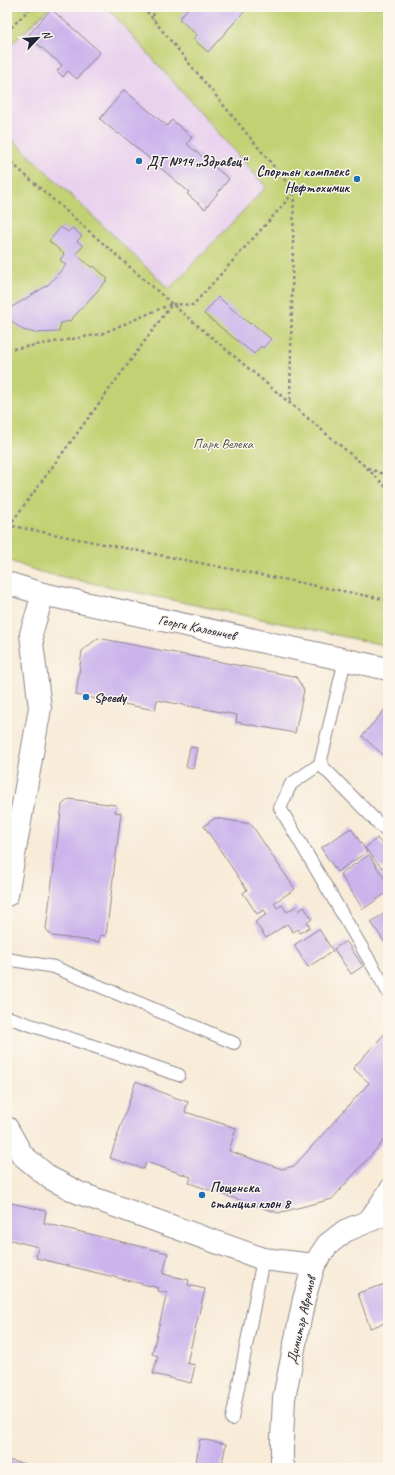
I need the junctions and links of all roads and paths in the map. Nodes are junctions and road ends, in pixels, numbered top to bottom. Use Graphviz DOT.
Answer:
graph roads {
  1 [pos="31,7"];
  2 [pos="143,7"];
  3 [pos="153,7"];
  4 [pos="154,20"];
  5 [pos="7,32"];
  6 [pos="7,159"];
  7 [pos="294,191"];
  8 [pos="172,304"];
  9 [pos="7,350"];
  10 [pos="290,402"];
  11 [pos="367,468"];
  12 [pos="388,476"];
  13 [pos="388,489"];
  14 [pos="8,525"];
  15 [pos="7,583"];
  16 [pos="43,594"];
  17 [pos="388,600"];
  18 [pos="345,660"];
  19 [pos="388,669"];
  20 [pos="320,764"];
  21 [pos="388,832"];
  22 [pos="7,895"];
  23 [pos="7,959"];
  24 [pos="388,992"];
  25 [pos="7,1017"];
  26 [pos="234,1043"];
  27 [pos="179,1074"];
  28 [pos="7,1128"];
  29 [pos="388,1185"];
  30 [pos="388,1213"];
  31 [pos="361,1223"];
  32 [pos="263,1259"];
  33 [pos="314,1265"];
  34 [pos="232,1419"];
  35 [pos="284,1468"];
  1 -- 5 [label="path"];
  2 -- 4 [label="path"];
  3 -- 4 [label="path"];
  4 -- 7 [label="path"];
  6 -- 8 [label="path"];
  7 -- 8 [label="path"];
  7 -- 10 [label="path"];
  8 -- 9 [label="path"];
  8 -- 10 [label="path"];
  8 -- 14 [label="path"];
  10 -- 11 [label="path"];
  11 -- 12 [label="path"];
  11 -- 13 [label="path"];
  14 -- 17 [label="path"];
  15 -- 16 [label="street, Георги Калоянчев"];
  16 -- 18 [label="street, Георги Калоянчев"];
  16 -- 22 [label="street"];
  18 -- 19 [label="street, Георги Калоянчев"];
  18 -- 20 [label="lane"];
  20 -- 21 [label="lane"];
  20 -- 24 [label="lane"];
  23 -- 26 [label="lane"];
  25 -- 27 [label="lane"];
  28 -- 32 [label="street"];
  29 -- 31 [label="lane"];
  30 -- 31 [label="street, Димитър Аврамов"];
  31 -- 33 [label="street, Димитър Аврамов"];
  32 -- 33 [label="street"];
  32 -- 34 [label="lane"];
  33 -- 35 [label="street, Димитър Аврамов"];
}
